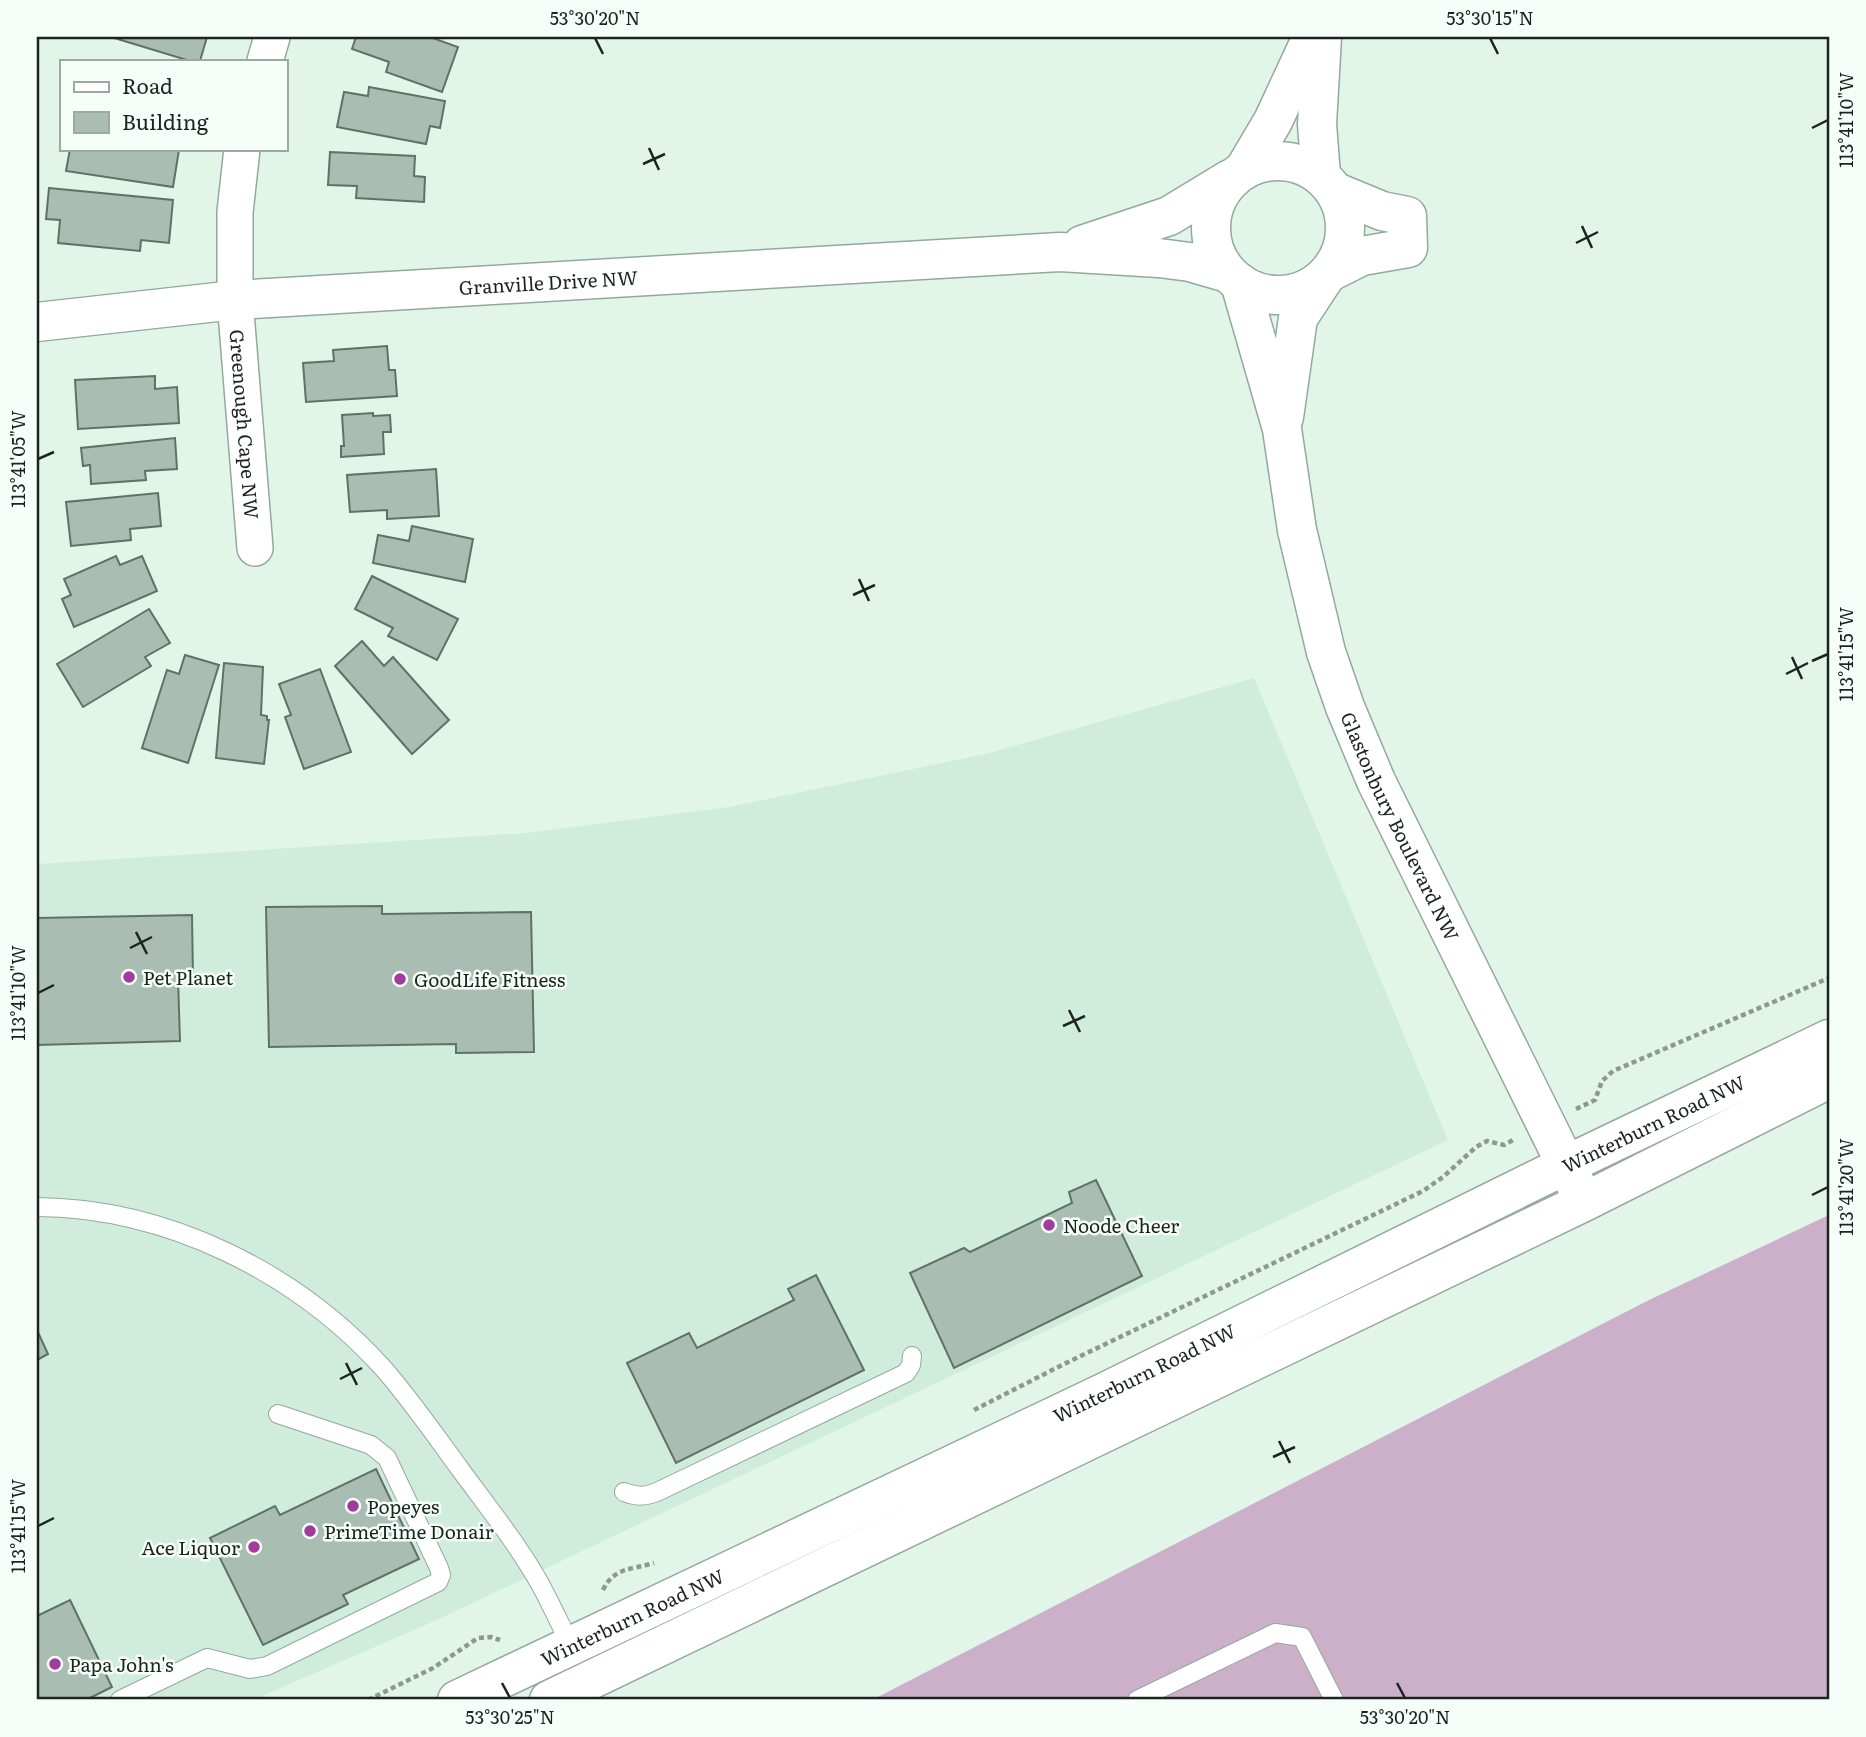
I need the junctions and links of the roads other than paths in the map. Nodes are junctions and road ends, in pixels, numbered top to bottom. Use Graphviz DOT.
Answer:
graph roads {
  1 [pos="272,37"];
  2 [pos="1312,37"];
  3 [pos="1322,37"];
  4 [pos="265,60"];
  5 [pos="242,150"];
  6 [pos="1240,172"];
  7 [pos="1329,184"];
  8 [pos="1060,252"];
  9 [pos="1327,274"];
  10 [pos="1234,278"];
  11 [pos="236,300"];
  12 [pos="37,322"];
  13 [pos="1282,429"];
  14 [pos="255,548"];
  15 [pos="1829,1039"];
  16 [pos="1829,1079"];
  17 [pos="1566,1165"];
  18 [pos="1584,1202"];
  19 [pos="37,1207"];
  20 [pos="912,1356"];
  21 [pos="278,1414"];
  22 [pos="624,1492"];
  23 [pos="584,1671"];
  24 [pos="120,1700"];
  25 [pos="457,1700"];
  26 [pos="549,1700"];
  27 [pos="1137,1700"];
  28 [pos="1334,1700"];
  1 -- 4 [label="street"];
  2 -- 6 [label="street, Glastonbury Boulevard NW"];
  3 -- 7 [label="street, Glastonbury Boulevard NW"];
  5 -- 11 [label="street, Greenough Cape NW"];
  6 -- 7 [label="street"];
  6 -- 8 [label="street, Granville Drive NW"];
  6 -- 10 [label="street, Glastonbury Boulevard NW"];
  7 -- 9 [label="street, Glastonbury Boulevard NW"];
  7 -- 9 [label="street"];
  8 -- 10 [label="street, Granville Drive NW"];
  8 -- 11 [label="street, Granville Drive NW"];
  9 -- 10 [label="street"];
  9 -- 13 [label="street, Glastonbury Boulevard NW"];
  10 -- 13 [label="street, Glastonbury Boulevard NW"];
  11 -- 12 [label="street, Granville Drive NW"];
  11 -- 14 [label="street, Greenough Cape NW"];
  13 -- 17 [label="street, Glastonbury Boulevard NW"];
  15 -- 17 [label="street, Winterburn Road NW"];
  16 -- 18 [label="street, Winterburn Road NW"];
  17 -- 18 [label="street, Glastonbury Boulevard NW"];
  17 -- 23 [label="street, Winterburn Road NW"];
  18 -- 23 [label="street, Winterburn Road NW"];
  19 -- 23 [label="lane"];
  20 -- 22 [label="lane"];
  21 -- 24 [label="lane"];
  23 -- 25 [label="street, Winterburn Road NW"];
  23 -- 26 [label="street, Winterburn Road NW"];
  27 -- 28 [label="lane"];
}
